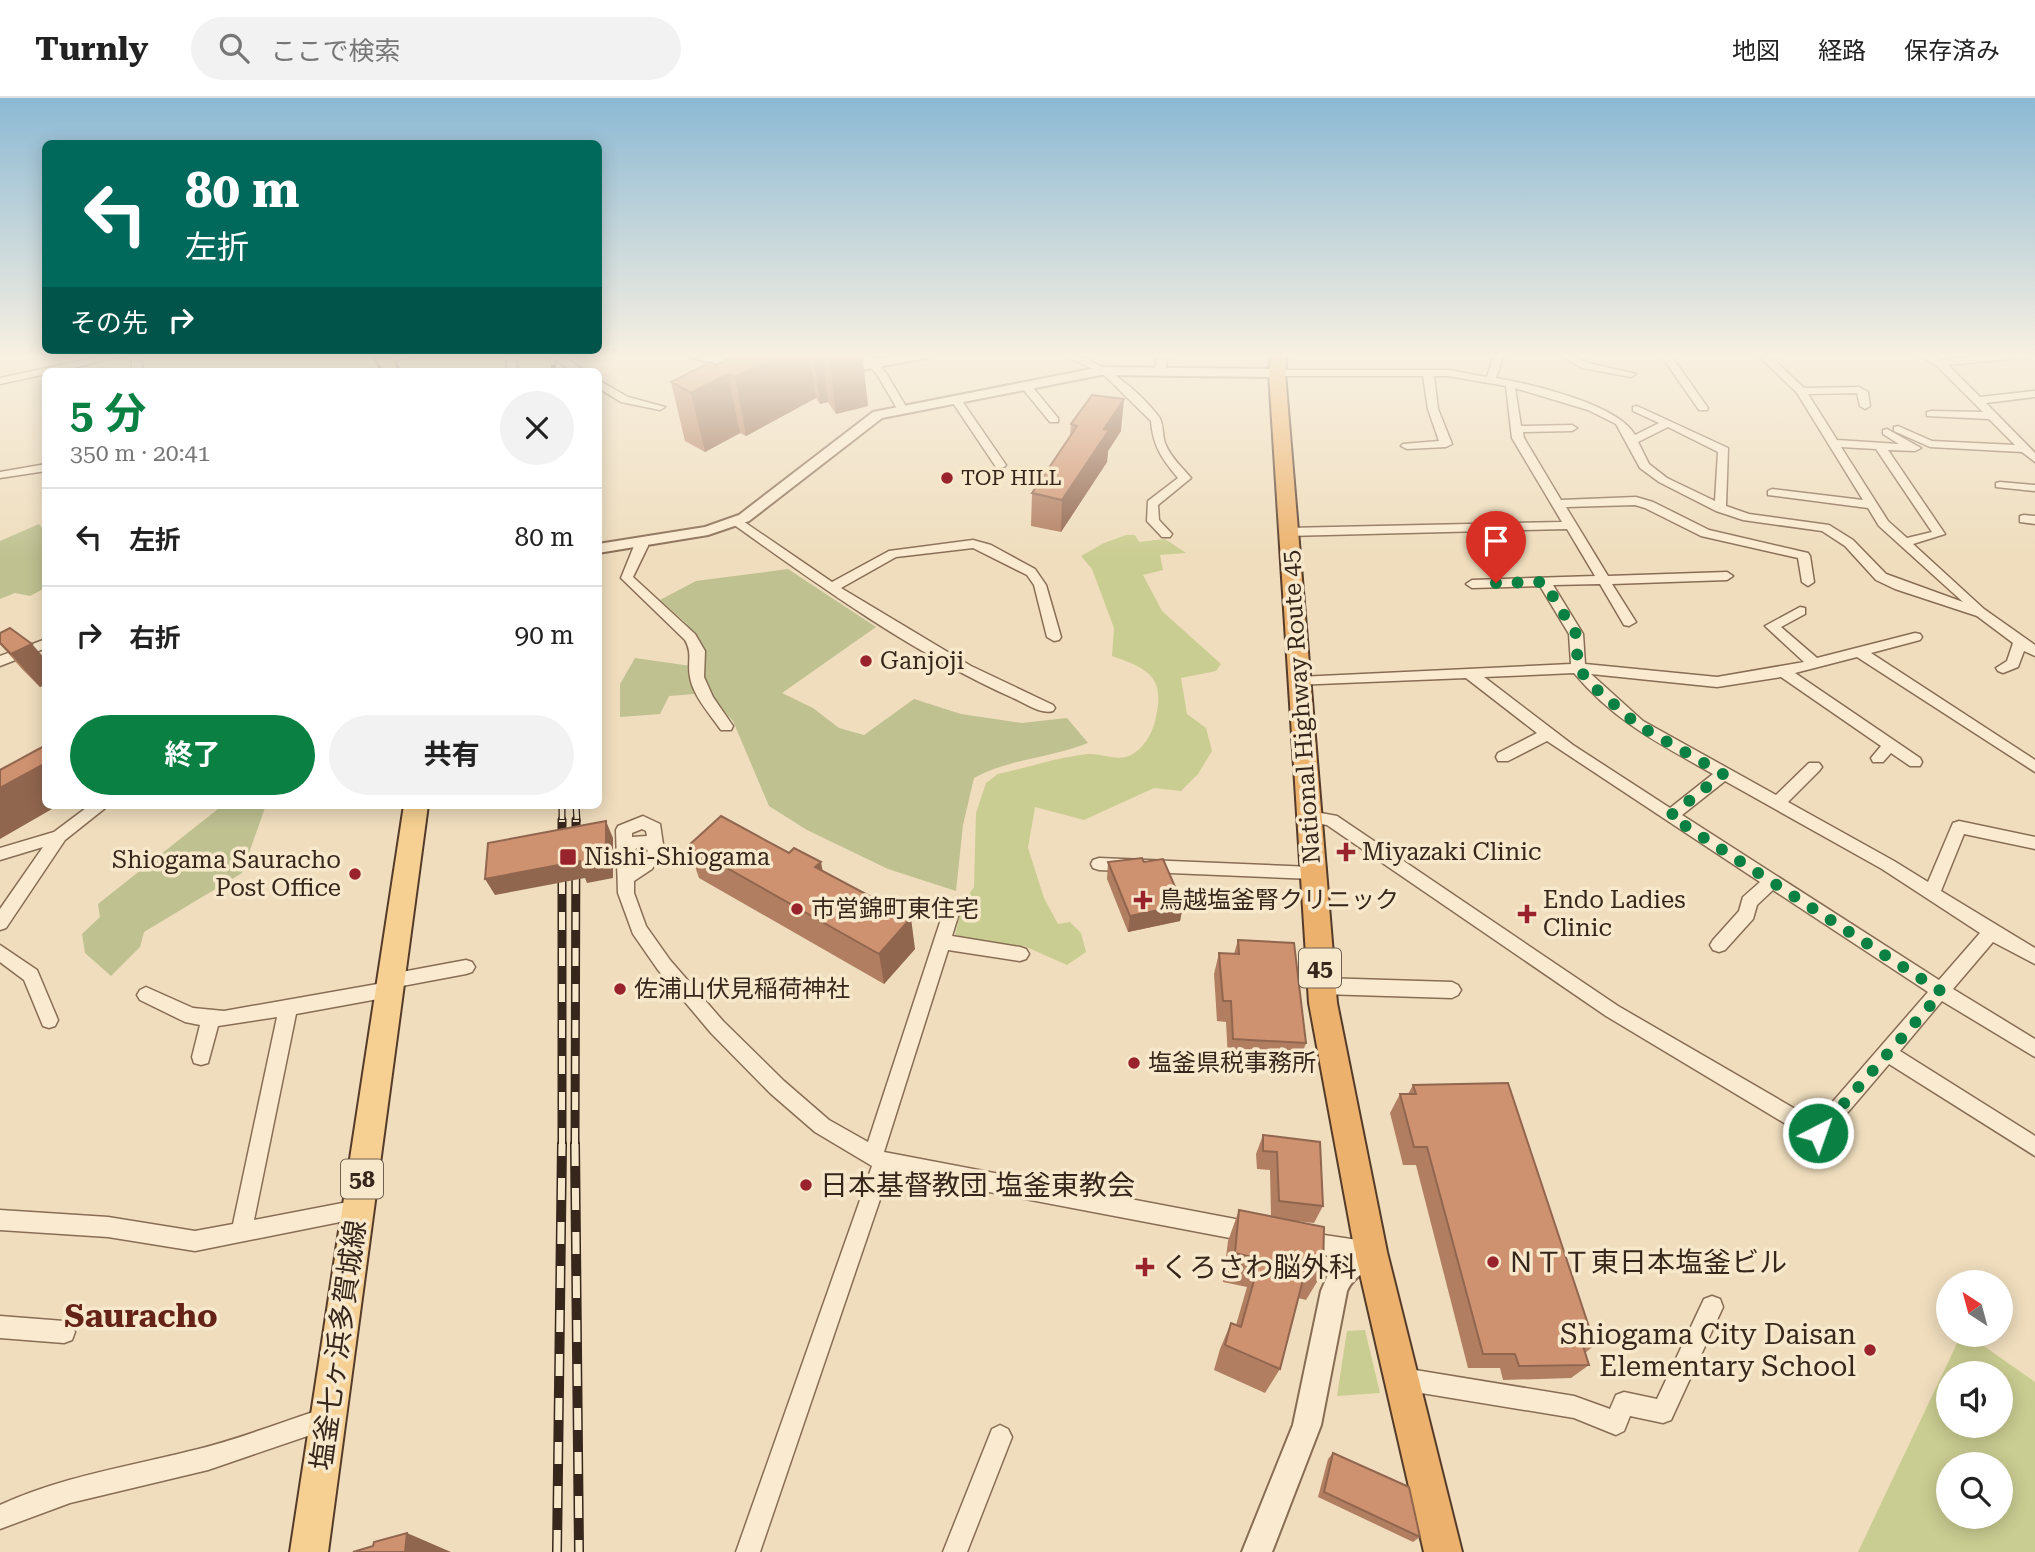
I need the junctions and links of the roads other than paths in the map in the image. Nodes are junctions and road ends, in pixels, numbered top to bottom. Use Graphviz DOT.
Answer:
graph roads {
  1 [pos="866,422"];
  2 [pos="971,422"];
  3 [pos="1156,422"];
  4 [pos="1281,422"];
  5 [pos="1438,422"];
  6 [pos="1514,422"];
  7 [pos="1620,422"];
  8 [pos="1664,422"];
  9 [pos="1820,422"];
  10 [pos="1999,422"];
  11 [pos="1668,424"];
  12 [pos="1572,428"];
  13 [pos="1515,429"];
  14 [pos="1632,441"];
  15 [pos="1833,443"];
  16 [pos="1407,446"];
  17 [pos="1880,446"];
  18 [pos="2025,449"];
  19 [pos="2035,459"];
  20 [pos="1000,465"];
  21 [pos="42,468"];
  22 [pos="0,475"];
  23 [pos="2000,485"];
  24 [pos="2035,488"];
  25 [pos="1772,493"];
  26 [pos="1558,504"];
  27 [pos="1872,505"];
  28 [pos="1720,508"];
  29 [pos="737,521"];
  30 [pos="1570,525"];
  31 [pos="1287,532"];
  32 [pos="1166,534"];
  33 [pos="642,541"];
  34 [pos="1904,542"];
  35 [pos="602,548"];
  36 [pos="1727,576"];
  37 [pos="1604,580"];
  38 [pos="1544,582"];
  39 [pos="1808,582"];
  40 [pos="1472,584"];
  41 [pos="832,587"];
  42 [pos="1800,611"];
  43 [pos="1982,613"];
  44 [pos="1629,622"];
  45 [pos="1054,637"];
  46 [pos="1915,637"];
  47 [pos="2021,640"];
  48 [pos="42,645"];
  49 [pos="2035,652"];
  50 [pos="1861,653"];
  51 [pos="0,662"];
  52 [pos="1815,664"];
  53 [pos="1578,668"];
  54 [pos="2003,668"];
  55 [pos="1783,672"];
  56 [pos="1470,674"];
  57 [pos="1299,682"];
  58 [pos="1048,708"];
  59 [pos="726,726"];
  60 [pos="1548,734"];
  61 [pos="1890,745"];
  62 [pos="1503,757"];
  63 [pos="1878,758"];
  64 [pos="1915,762"];
  65 [pos="1814,767"];
  66 [pos="2035,767"];
  67 [pos="1723,774"];
  68 [pos="1777,804"];
  69 [pos="96,809"];
  70 [pos="415,809"];
  71 [pos="1670,816"];
  72 [pos="1310,817"];
  73 [pos="59,836"];
  74 [pos="2035,843"];
  75 [pos="0,854"];
  76 [pos="1099,864"];
  77 [pos="1313,873"];
  78 [pos="624,878"];
  79 [pos="1772,882"];
  80 [pos="1932,892"];
  81 [pos="952,911"];
  82 [pos="0,923"];
  83 [pos="1991,932"];
  84 [pos="942,942"];
  85 [pos="1719,945"];
  86 [pos="0,952"];
  87 [pos="1020,954"];
  88 [pos="2035,957"];
  89 [pos="466,967"];
  90 [pos="390,985"];
  91 [pos="1322,986"];
  92 [pos="1452,990"];
  93 [pos="1942,992"];
  94 [pos="146,995"];
  95 [pos="288,1008"];
  96 [pos="211,1018"];
  97 [pos="49,1020"];
  98 [pos="2035,1049"];
  99 [pos="1887,1052"];
  100 [pos="201,1056"];
  101 [pos="2035,1147"];
  102 [pos="878,1159"];
  103 [pos="358,1210"];
  104 [pos="0,1220"];
  105 [pos="241,1233"];
  106 [pos="1371,1252"];
  107 [pos="1712,1307"];
  108 [pos="0,1327"];
  109 [pos="64,1332"];
  110 [pos="1403,1379"];
  111 [pos="328,1418"];
  112 [pos="1000,1437"];
  113 [pos="0,1517"];
  114 [pos="309,1552"];
  115 [pos="748,1552"];
  116 [pos="956,1552"];
  117 [pos="1257,1552"];
  118 [pos="1443,1552"];
  1 -- 29 [label="street"];
  2 -- 20 [label="street"];
  3 -- 32 [label="street"];
  4 -- 31 [label="highway, National Highway Route 45 / 45"];
  5 -- 16 [label="street"];
  6 -- 13 [label="street"];
  7 -- 14 [label="street"];
  8 -- 11 [label="street"];
  9 -- 15 [label="street"];
  10 -- 18 [label="street"];
  11 -- 14 [label="street"];
  11 -- 28 [label="street"];
  12 -- 13 [label="street"];
  13 -- 26 [label="street"];
  14 -- 28 [label="street"];
  15 -- 17 [label="street"];
  15 -- 27 [label="street"];
  17 -- 18 [label="street"];
  17 -- 34 [label="street"];
  18 -- 19 [label="street"];
  21 -- 22 [label="street"];
  23 -- 24 [label="street"];
  25 -- 27 [label="street"];
  26 -- 30 [label="street"];
  26 -- 39 [label="street"];
  27 -- 34 [label="street"];
  28 -- 43 [label="street"];
  29 -- 33 [label="street"];
  29 -- 41 [label="street"];
  30 -- 31 [label="street"];
  30 -- 37 [label="street"];
  31 -- 57 [label="highway, National Highway Route 45 / 45"];
  33 -- 35 [label="street"];
  33 -- 59 [label="street"];
  34 -- 43 [label="street"];
  36 -- 37 [label="street"];
  37 -- 38 [label="street"];
  37 -- 44 [label="street"];
  38 -- 40 [label="street"];
  38 -- 53 [label="street"];
  41 -- 45 [label="street"];
  41 -- 58 [label="street"];
  42 -- 52 [label="street"];
  43 -- 47 [label="street"];
  46 -- 50 [label="street"];
  47 -- 49 [label="street"];
  47 -- 54 [label="street"];
  48 -- 51 [label="street"];
  50 -- 52 [label="street"];
  50 -- 66 [label="street"];
  52 -- 55 [label="street"];
  53 -- 55 [label="street"];
  53 -- 56 [label="street"];
  53 -- 67 [label="street"];
  55 -- 61 [label="street"];
  56 -- 57 [label="street"];
  56 -- 60 [label="street"];
  57 -- 72 [label="highway, National Highway Route 45 / 45"];
  60 -- 62 [label="street"];
  60 -- 71 [label="street"];
  61 -- 63 [label="street"];
  61 -- 64 [label="street"];
  65 -- 68 [label="street"];
  67 -- 68 [label="street"];
  67 -- 71 [label="street"];
  68 -- 80 [label="street"];
  69 -- 73 [label="street"];
  70 -- 90 [label="main road, 塩釜七ヶ浜多賀城線 / 58"];
  71 -- 79 [label="street"];
  72 -- 77 [label="highway, National Highway Route 45 / 45"];
  72 -- 99 [label="street"];
  73 -- 75 [label="street"];
  73 -- 82 [label="street"];
  74 -- 80 [label="street"];
  76 -- 77 [label="street"];
  77 -- 91 [label="highway, National Highway Route 45 / 45"];
  78 -- 78 [label="street"];
  78 -- 102 [label="street"];
  79 -- 85 [label="street"];
  79 -- 93 [label="street"];
  80 -- 83 [label="street"];
  81 -- 84 [label="street"];
  83 -- 88 [label="street"];
  83 -- 93 [label="street"];
  84 -- 87 [label="street"];
  84 -- 102 [label="street"];
  86 -- 97 [label="street"];
  89 -- 90 [label="street"];
  90 -- 95 [label="street"];
  90 -- 103 [label="main road, 塩釜七ヶ浜多賀城線 / 58"];
  91 -- 92 [label="street"];
  91 -- 106 [label="highway, National Highway Route 45 / 45"];
  93 -- 98 [label="street"];
  93 -- 99 [label="street"];
  94 -- 96 [label="street"];
  95 -- 96 [label="street"];
  95 -- 105 [label="street"];
  96 -- 100 [label="street"];
  99 -- 101 [label="street"];
  102 -- 106 [label="street"];
  102 -- 115 [label="street"];
  103 -- 105 [label="street"];
  103 -- 111 [label="main road, 塩釜七ヶ浜多賀城線 / 58"];
  104 -- 105 [label="street"];
  106 -- 110 [label="highway, National Highway Route 45 / 45"];
  106 -- 117 [label="street"];
  107 -- 110 [label="street"];
  108 -- 109 [label="street"];
  110 -- 118 [label="highway, National Highway Route 45 / 45"];
  111 -- 113 [label="street"];
  111 -- 114 [label="main road, 塩釜七ヶ浜多賀城線 / 58"];
  112 -- 116 [label="street"];
}
